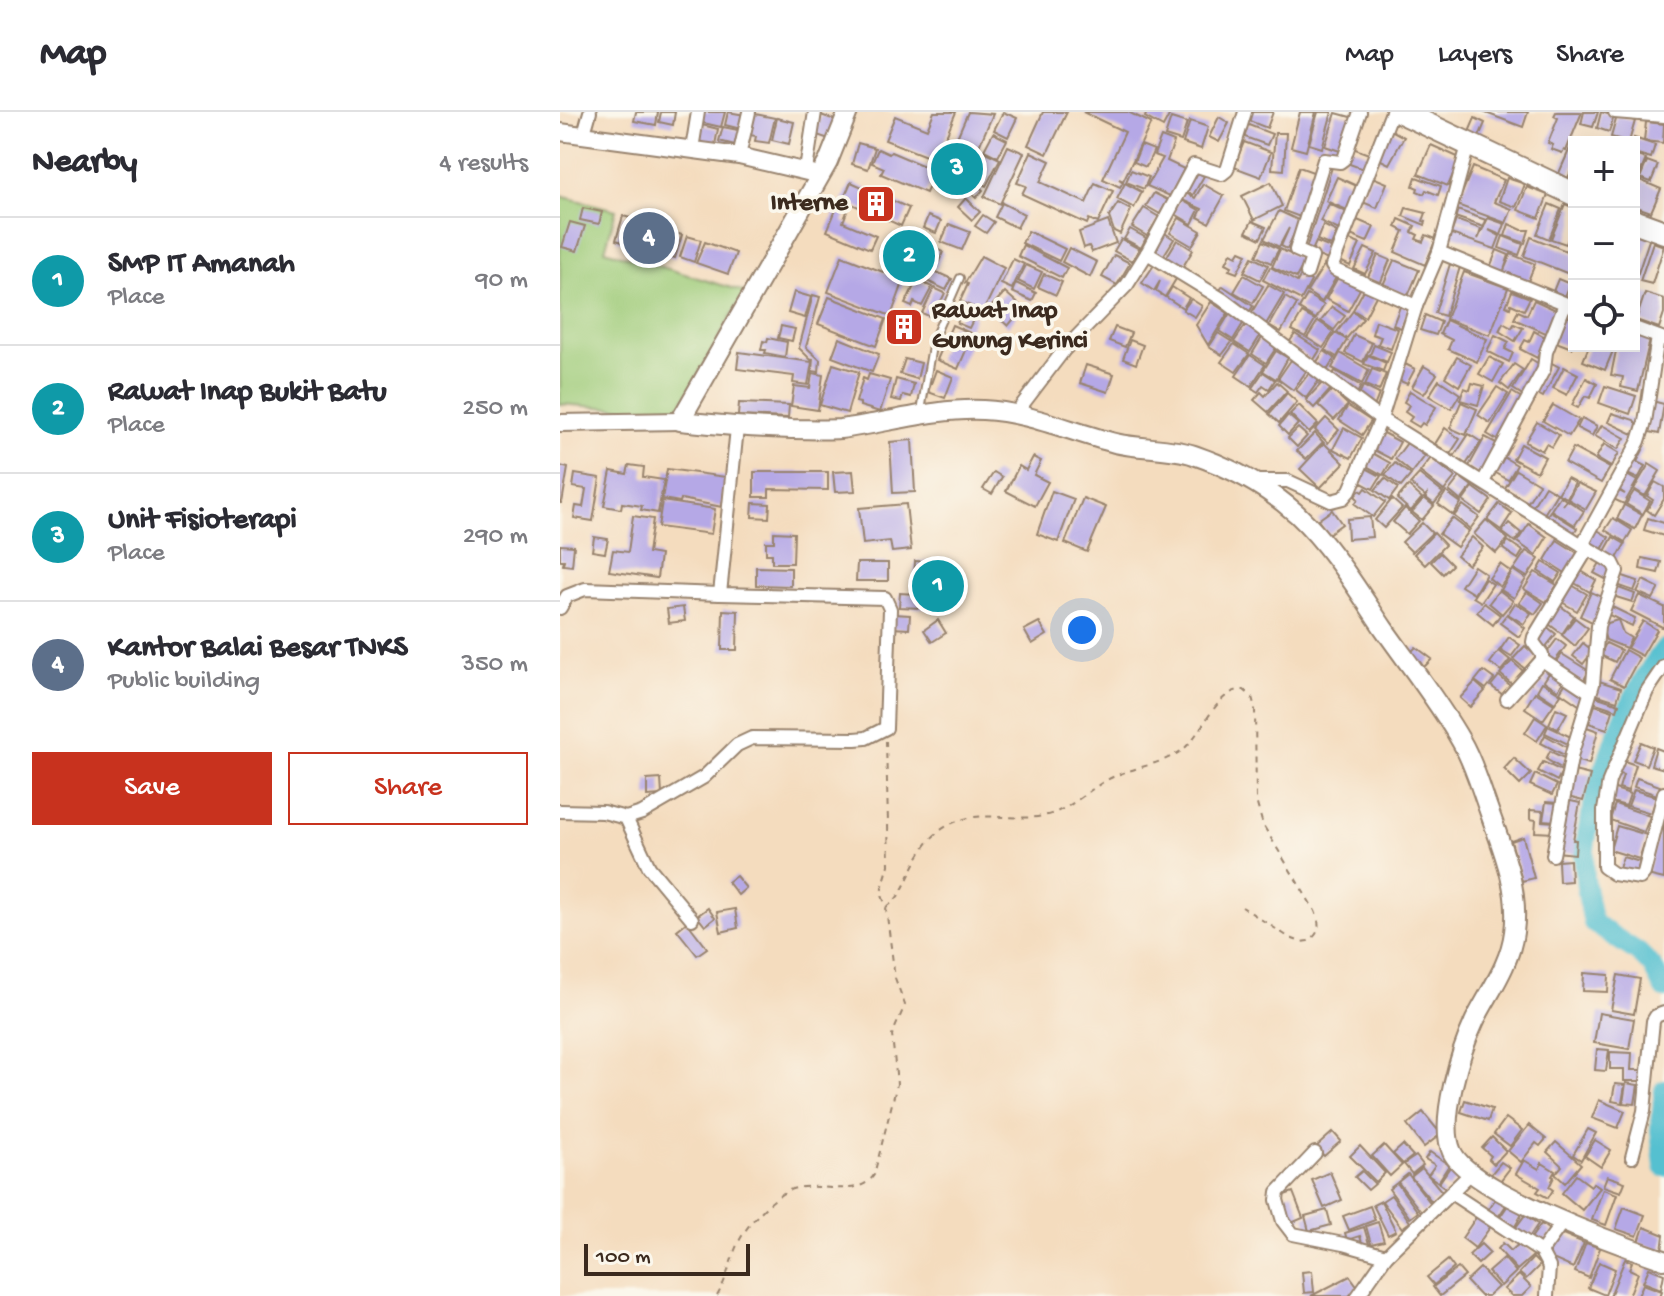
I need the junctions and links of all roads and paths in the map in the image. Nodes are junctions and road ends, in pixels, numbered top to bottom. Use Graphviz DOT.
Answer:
graph roads {
  1 [pos="590,112"];
  2 [pos="698,112"];
  3 [pos="749,112"];
  4 [pos="815,112"];
  5 [pos="848,112"];
  6 [pos="1245,112"];
  7 [pos="1360,112"];
  8 [pos="1392,112"];
  9 [pos="1401,112"];
  10 [pos="1615,112"];
  11 [pos="1664,116"];
  12 [pos="1433,119"];
  13 [pos="560,132"];
  14 [pos="583,137"];
  15 [pos="1468,145"];
  16 [pos="692,149"];
  17 [pos="739,156"];
  18 [pos="813,173"];
  19 [pos="1568,191"];
  20 [pos="1640,223"];
  21 [pos="1664,232"];
  22 [pos="1439,252"];
  23 [pos="1147,253"];
  24 [pos="1307,273"];
  25 [pos="960,278"];
  26 [pos="1416,306"];
  27 [pos="1568,306"];
  28 [pos="1568,308"];
  29 [pos="1640,330"];
  30 [pos="1661,338"];
  31 [pos="1016,413"];
  32 [pos="920,414"];
  33 [pos="1381,419"];
  34 [pos="680,421"];
  35 [pos="560,423"];
  36 [pos="737,428"];
  37 [pos="1254,481"];
  38 [pos="1483,482"];
  39 [pos="1585,546"];
  40 [pos="720,594"];
  41 [pos="560,608"];
  42 [pos="1542,660"];
  43 [pos="1664,666"];
  44 [pos="1590,692"];
  45 [pos="1507,699"];
  46 [pos="886,728"];
  47 [pos="1664,793"];
  48 [pos="560,811"];
  49 [pos="626,818"];
  50 [pos="1553,855"];
  51 [pos="886,907"];
  52 [pos="1242,907"];
  53 [pos="692,919"];
  54 [pos="1664,1013"];
  55 [pos="1315,1153"];
  56 [pos="1632,1157"];
  57 [pos="1471,1173"];
  58 [pos="1451,1193"];
  59 [pos="1564,1220"];
  60 [pos="1541,1252"];
  61 [pos="1386,1256"];
  62 [pos="1664,1260"];
  63 [pos="717,1296"];
  64 [pos="1358,1296"];
  65 [pos="1547,1296"];
  1 -- 14 [label="street"];
  2 -- 16 [label="street"];
  3 -- 17 [label="street"];
  4 -- 18 [label="street"];
  5 -- 18 [label="main road"];
  6 -- 23 [label="street"];
  7 -- 24 [label="street"];
  8 -- 26 [label="street"];
  9 -- 12 [label="highway"];
  10 -- 11 [label="street"];
  12 -- 15 [label="highway"];
  13 -- 14 [label="street"];
  14 -- 16 [label="street"];
  15 -- 19 [label="highway"];
  15 -- 22 [label="street"];
  16 -- 17 [label="street"];
  17 -- 18 [label="street"];
  18 -- 34 [label="main road"];
  20 -- 21 [label="highway"];
  22 -- 26 [label="street"];
  22 -- 27 [label="street"];
  23 -- 31 [label="street"];
  23 -- 33 [label="street"];
  25 -- 32 [label="lane"];
  26 -- 33 [label="street"];
  28 -- 38 [label="street"];
  29 -- 30 [label="street"];
  30 -- 39 [label="street"];
  31 -- 32 [label="main road"];
  31 -- 37 [label="main road"];
  32 -- 36 [label="main road"];
  33 -- 37 [label="street"];
  33 -- 38 [label="street"];
  34 -- 35 [label="street"];
  34 -- 36 [label="main road"];
  36 -- 40 [label="street"];
  37 -- 57 [label="main road"];
  38 -- 39 [label="street"];
  39 -- 42 [label="street"];
  39 -- 44 [label="street"];
  40 -- 41 [label="street"];
  40 -- 46 [label="street"];
  42 -- 44 [label="street"];
  42 -- 45 [label="street"];
  43 -- 47 [label="street"];
  44 -- 50 [label="street"];
  46 -- 49 [label="street"];
  46 -- 51 [label="path"];
  48 -- 49 [label="street"];
  49 -- 53 [label="street"];
  51 -- 52 [label="path"];
  51 -- 63 [label="path"];
  54 -- 56 [label="street"];
  55 -- 61 [label="street"];
  57 -- 58 [label="street"];
  57 -- 59 [label="main road"];
  58 -- 60 [label="street"];
  58 -- 61 [label="street"];
  59 -- 60 [label="street"];
  59 -- 62 [label="main road"];
  60 -- 65 [label="street"];
  61 -- 64 [label="street"];
}
